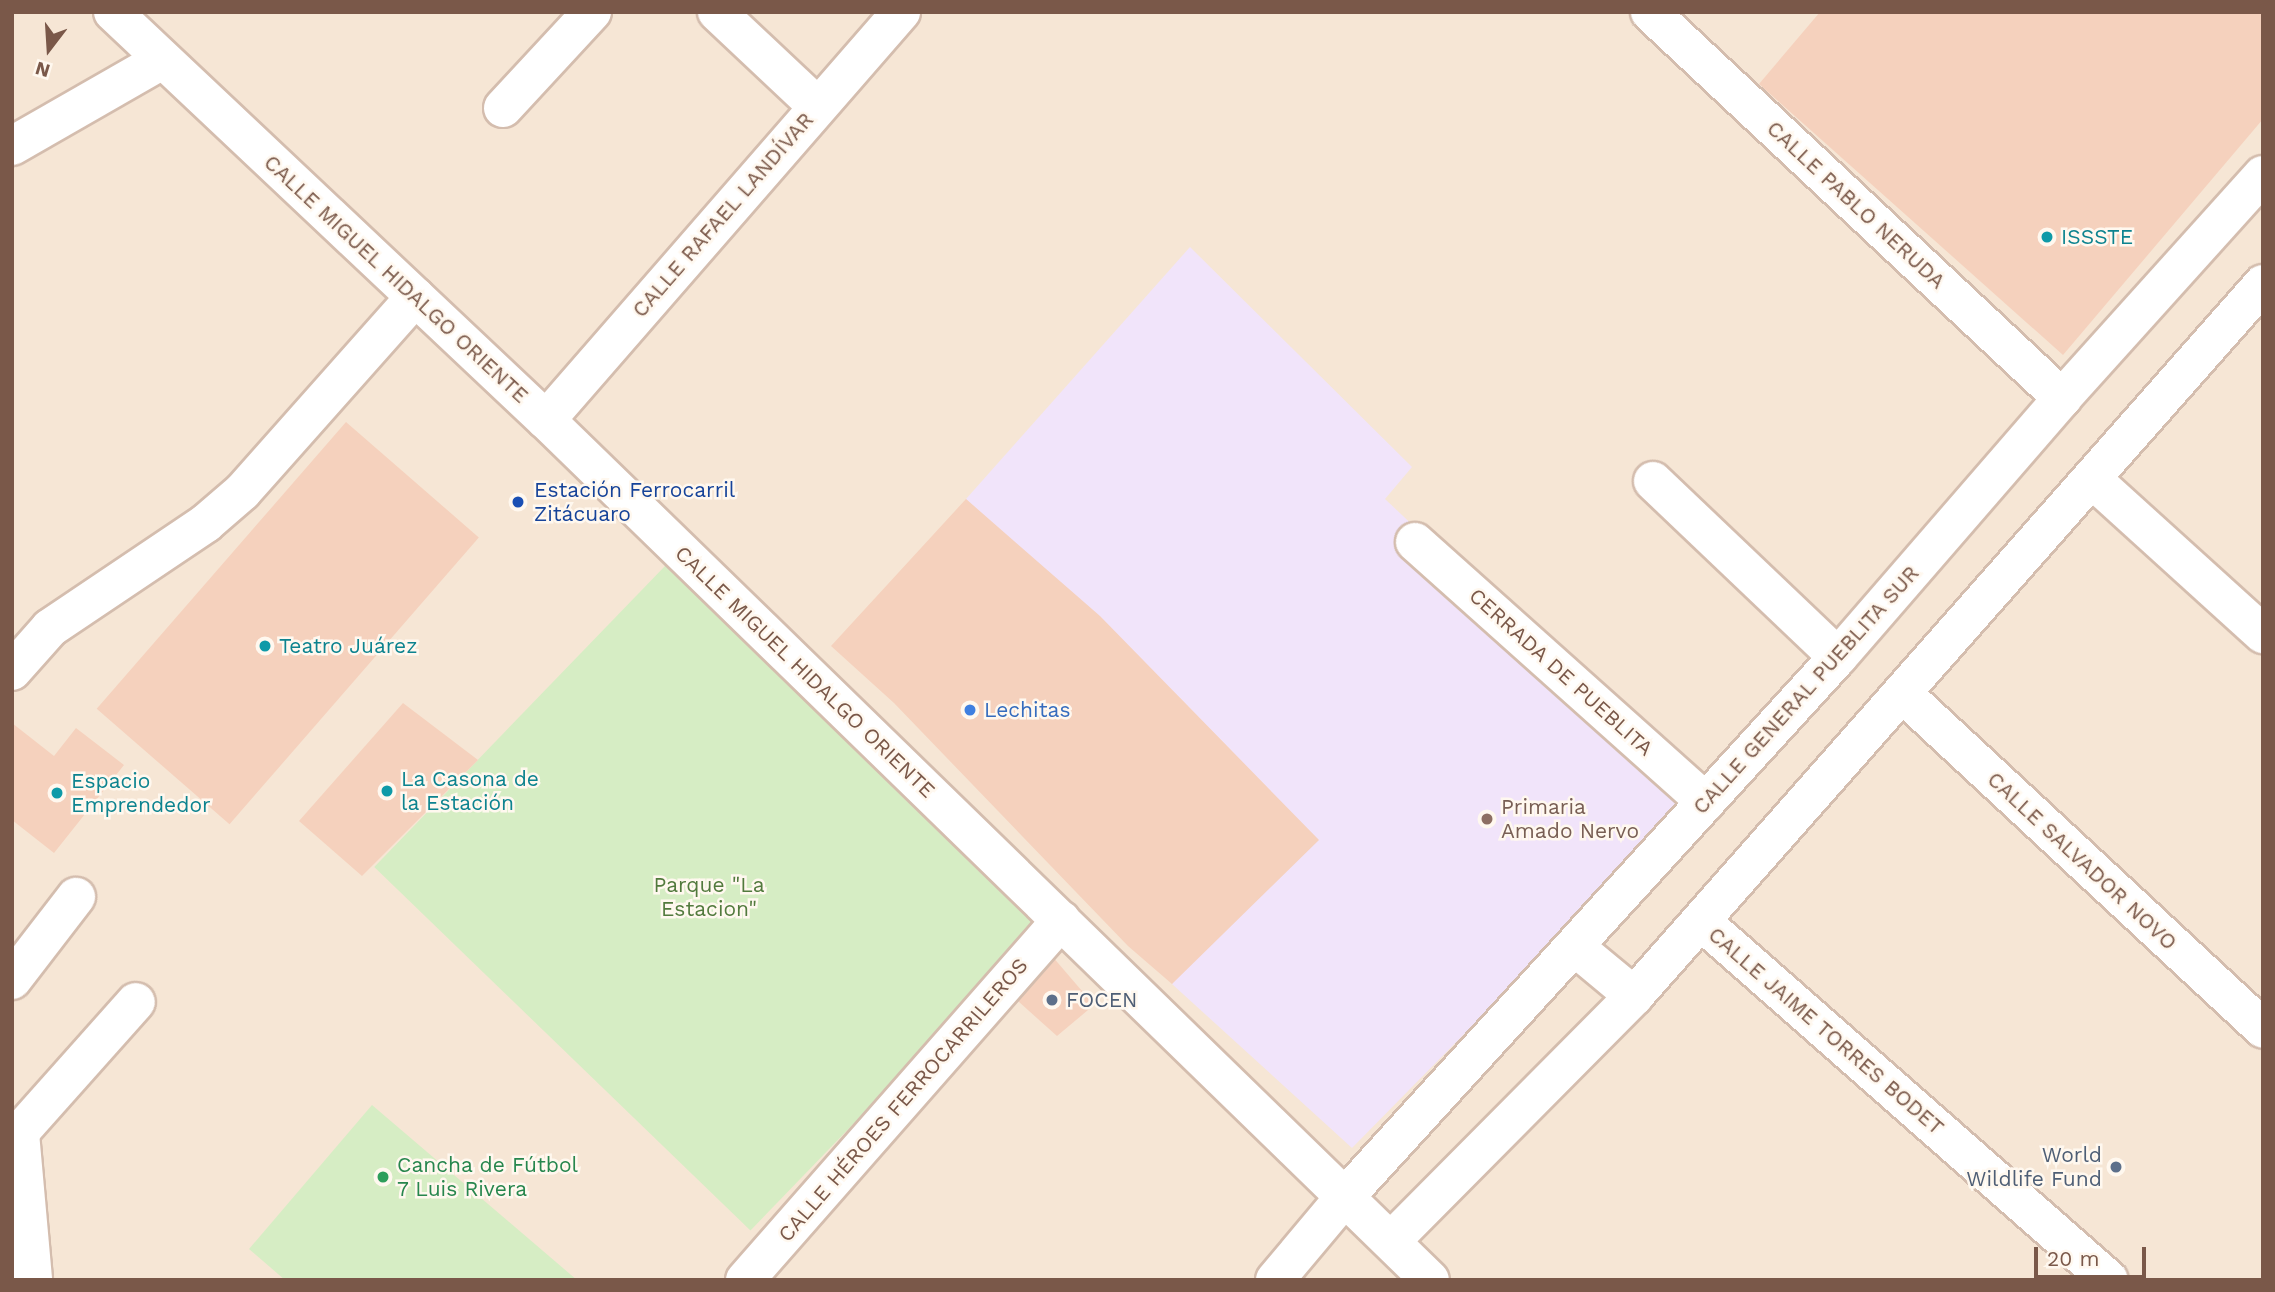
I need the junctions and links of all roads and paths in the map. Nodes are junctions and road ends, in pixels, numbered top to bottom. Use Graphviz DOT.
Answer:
graph roads {
  1 [pos="113,12"];
  2 [pos="592,12"];
  3 [pos="717,12"];
  4 [pos="901,12"];
  5 [pos="1650,12"];
  6 [pos="162,60"];
  7 [pos="817,106"];
  8 [pos="503,107"];
  9 [pos="12,146"];
  10 [pos="2263,175"];
  11 [pos="2263,284"];
  12 [pos="415,297"];
  13 [pos="2062,398"];
  14 [pos="546,420"];
  15 [pos="2092,479"];
  16 [pos="1653,481"];
  17 [pos="1415,542"];
  18 [pos="2263,634"];
  19 [pos="1838,657"];
  20 [pos="12,671"];
  21 [pos="1902,693"];
  22 [pos="1706,802"];
  23 [pos="76,897"];
  24 [pos="1061,920"];
  25 [pos="1701,921"];
  26 [pos="1575,947"];
  27 [pos="12,980"];
  28 [pos="1634,996"];
  29 [pos="136,1002"];
  30 [pos="2263,1029"];
  31 [pos="16,1137"];
  32 [pos="1343,1199"];
  33 [pos="1391,1241"];
  34 [pos="33,1280"];
  35 [pos="746,1280"];
  36 [pos="1275,1280"];
  37 [pos="1430,1280"];
  38 [pos="2109,1280"];
  1 -- 6 [label="street, CALLE MIGUEL HIDALGO ORIENTE"];
  2 -- 8 [label="street"];
  3 -- 7 [label="street"];
  4 -- 7 [label="street, CALLE RAFAEL LANDÍVAR"];
  5 -- 13 [label="street, CALLE PABLO NERUDA"];
  6 -- 9 [label="street"];
  6 -- 12 [label="street, CALLE MIGUEL HIDALGO ORIENTE"];
  7 -- 14 [label="street, CALLE RAFAEL LANDÍVAR"];
  10 -- 13 [label="street, CALLE GENERAL PUEBLITA SUR"];
  11 -- 15 [label="street"];
  12 -- 14 [label="street, CALLE MIGUEL HIDALGO ORIENTE"];
  12 -- 20 [label="street"];
  13 -- 19 [label="street, CALLE GENERAL PUEBLITA SUR"];
  14 -- 24 [label="street, CALLE MIGUEL HIDALGO ORIENTE"];
  15 -- 18 [label="street"];
  15 -- 21 [label="street"];
  16 -- 19 [label="street"];
  17 -- 22 [label="street, CERRADA DE PUEBLITA"];
  19 -- 22 [label="street, CALLE GENERAL PUEBLITA SUR"];
  21 -- 25 [label="street"];
  21 -- 30 [label="street, CALLE SALVADOR NOVO"];
  22 -- 26 [label="street, CALLE GENERAL PUEBLITA SUR"];
  23 -- 27 [label="street"];
  24 -- 32 [label="street, CALLE MIGUEL HIDALGO ORIENTE"];
  24 -- 35 [label="street, CALLE HÉROES FERROCARRILEROS"];
  25 -- 28 [label="street"];
  25 -- 38 [label="street, CALLE JAIME TORRES BODET"];
  26 -- 28 [label="street"];
  26 -- 32 [label="street, CALLE GENERAL PUEBLITA SUR"];
  28 -- 33 [label="street"];
  29 -- 31 [label="street"];
  31 -- 34 [label="street"];
  32 -- 33 [label="street, CALLE MIGUEL HIDALGO ORIENTE"];
  32 -- 36 [label="street, CALLE GENERAL PUEBLITA SUR"];
  33 -- 37 [label="street, CALLE MIGUEL HIDALGO ORIENTE"];
}
